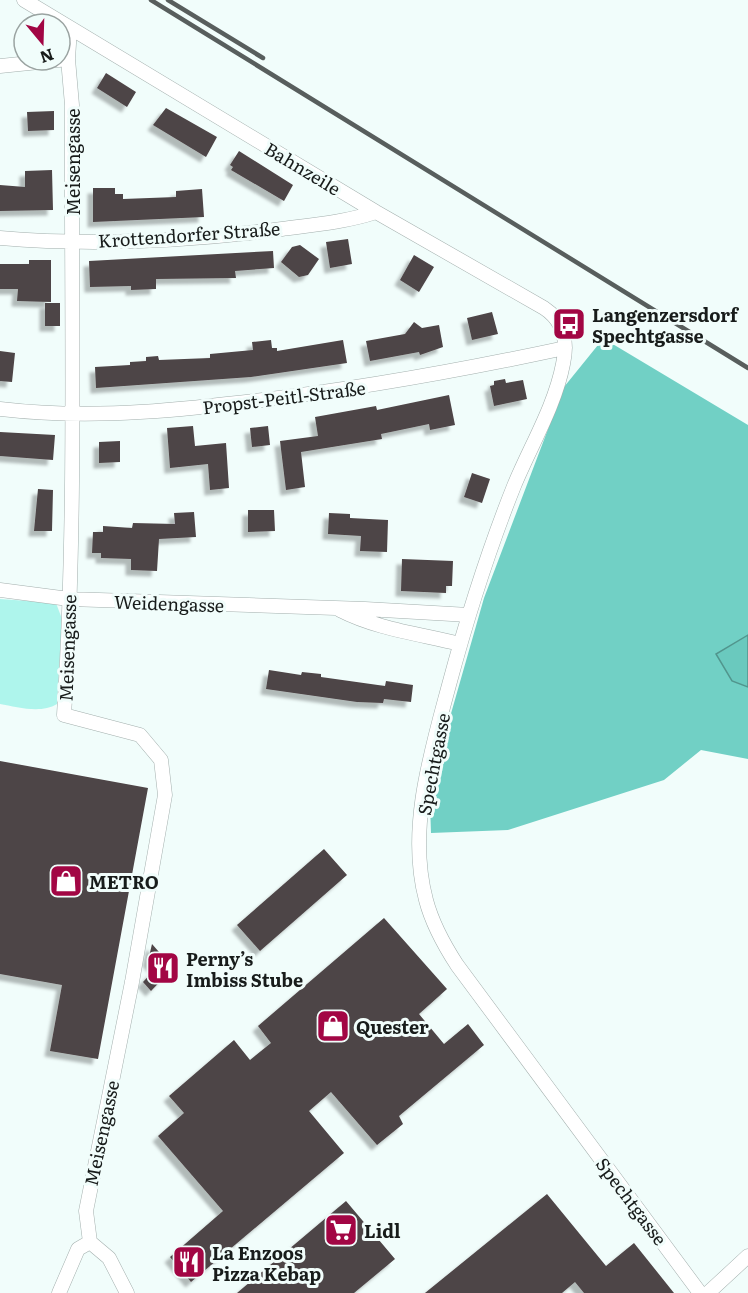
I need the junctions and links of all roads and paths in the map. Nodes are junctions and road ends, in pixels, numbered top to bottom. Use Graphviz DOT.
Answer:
graph roads {
  1 [pos="24,0"];
  2 [pos="44,12"];
  3 [pos="72,29"];
  4 [pos="69,72"];
  5 [pos="376,212"];
  6 [pos="0,238"];
  7 [pos="72,241"];
  8 [pos="565,348"];
  9 [pos="0,409"];
  10 [pos="72,415"];
  11 [pos="0,590"];
  12 [pos="69,599"];
  13 [pos="338,609"];
  14 [pos="469,615"];
  15 [pos="460,644"];
  16 [pos="90,1242"];
  17 [pos="748,1256"];
  18 [pos="59,1293"];
  19 [pos="126,1293"];
  20 [pos="700,1293"];
  21 [pos="708,1293"];
  1 -- 2 [label="street, Bahnzeile"];
  3 -- 5 [label="street, Bahnzeile"];
  4 -- 7 [label="street, Meisengasse"];
  5 -- 7 [label="street, Krottendorfer Straße"];
  5 -- 8 [label="street, Bahnzeile"];
  6 -- 7 [label="street, Krottendorfer Straße"];
  7 -- 10 [label="street, Meisengasse"];
  8 -- 10 [label="street, Propst-Peitl-Straße"];
  8 -- 14 [label="street, Spechtgasse"];
  9 -- 10 [label="street, Propst-Peitl-Straße"];
  10 -- 12 [label="street, Meisengasse"];
  11 -- 12 [label="street, Weidengasse"];
  12 -- 13 [label="street, Weidengasse"];
  12 -- 16 [label="street, Meisengasse"];
  13 -- 14 [label="street, Weidengasse"];
  13 -- 15 [label="street, Weidengasse"];
  14 -- 15 [label="street, Spechtgasse"];
  15 -- 20 [label="street, Spechtgasse"];
  16 -- 18 [label="street"];
  16 -- 19 [label="street"];
  17 -- 21 [label="street"];
}
